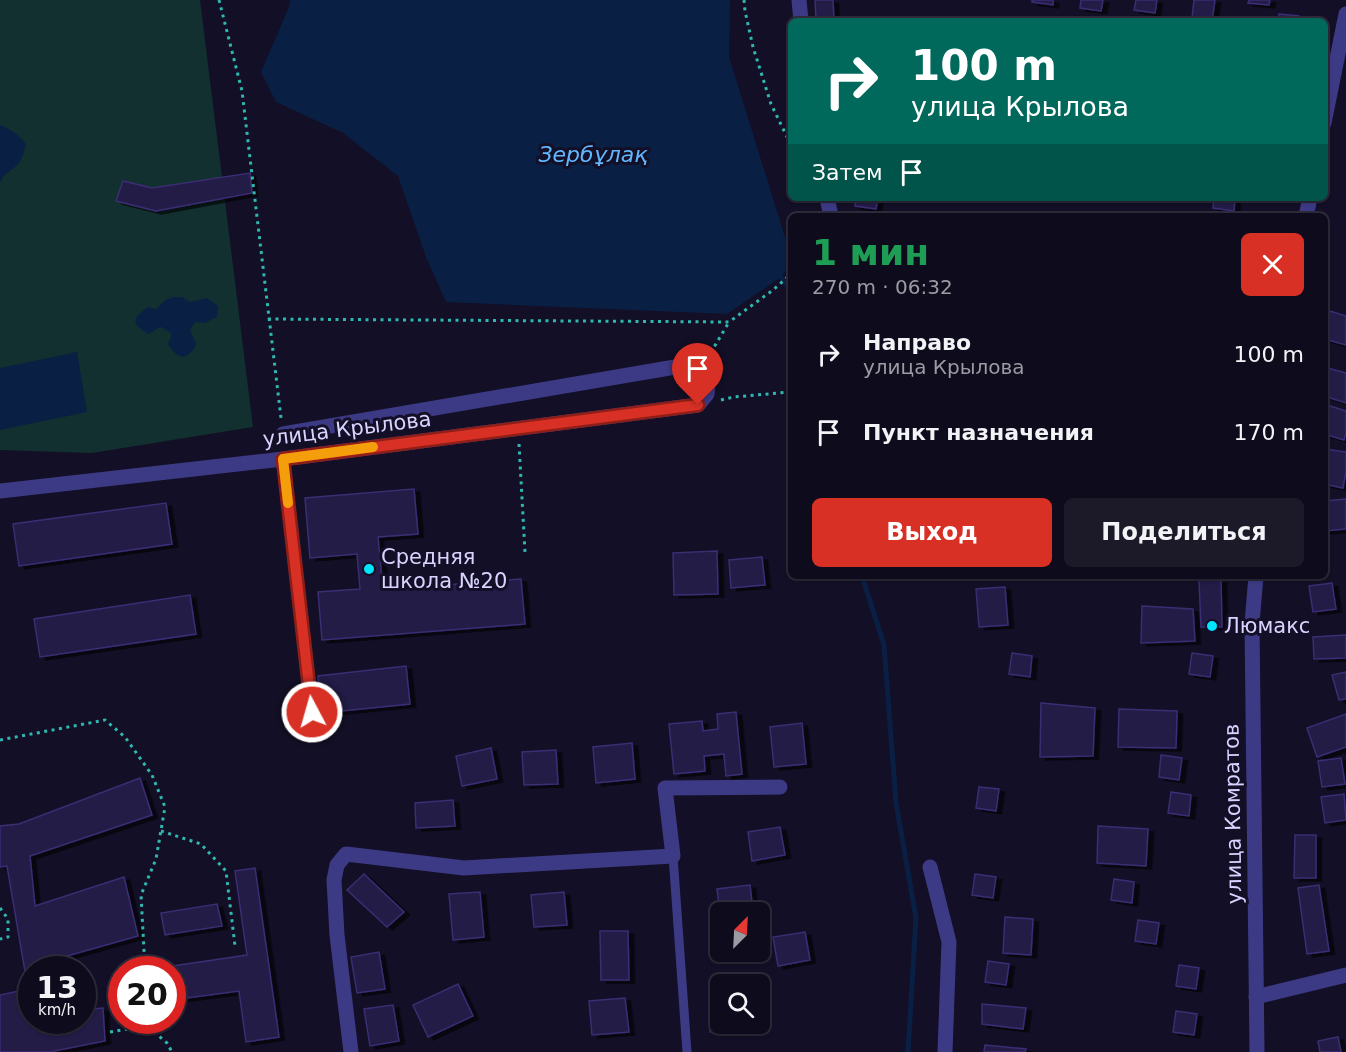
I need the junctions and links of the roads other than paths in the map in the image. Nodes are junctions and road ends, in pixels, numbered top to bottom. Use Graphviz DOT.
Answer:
graph roads {
  1 [pos="799,0"];
  2 [pos="1346,14"];
  3 [pos="801,18"];
  4 [pos="1328,103"];
  5 [pos="283,434"];
  6 [pos="283,459"];
  7 [pos="0,491"];
  8 [pos="1256,579"];
  9 [pos="312,712"];
  10 [pos="780,787"];
  11 [pos="673,856"];
  12 [pos="930,867"];
  13 [pos="1346,975"];
  14 [pos="1256,997"];
  15 [pos="351,1052"];
  16 [pos="687,1052"];
  17 [pos="945,1052"];
  18 [pos="1257,1052"];
  1 -- 3 [label="street"];
  2 -- 4 [label="street"];
  5 -- 6 [label="street, улица Крылова"];
  6 -- 7 [label="street, улица Крылова"];
  6 -- 9 [label="lane"];
  8 -- 14 [label="street, улица Комратов"];
  10 -- 11 [label="street"];
  11 -- 15 [label="street"];
  11 -- 16 [label="lane"];
  12 -- 17 [label="street"];
  13 -- 14 [label="street"];
  14 -- 18 [label="street, улица Комратов"];
}
